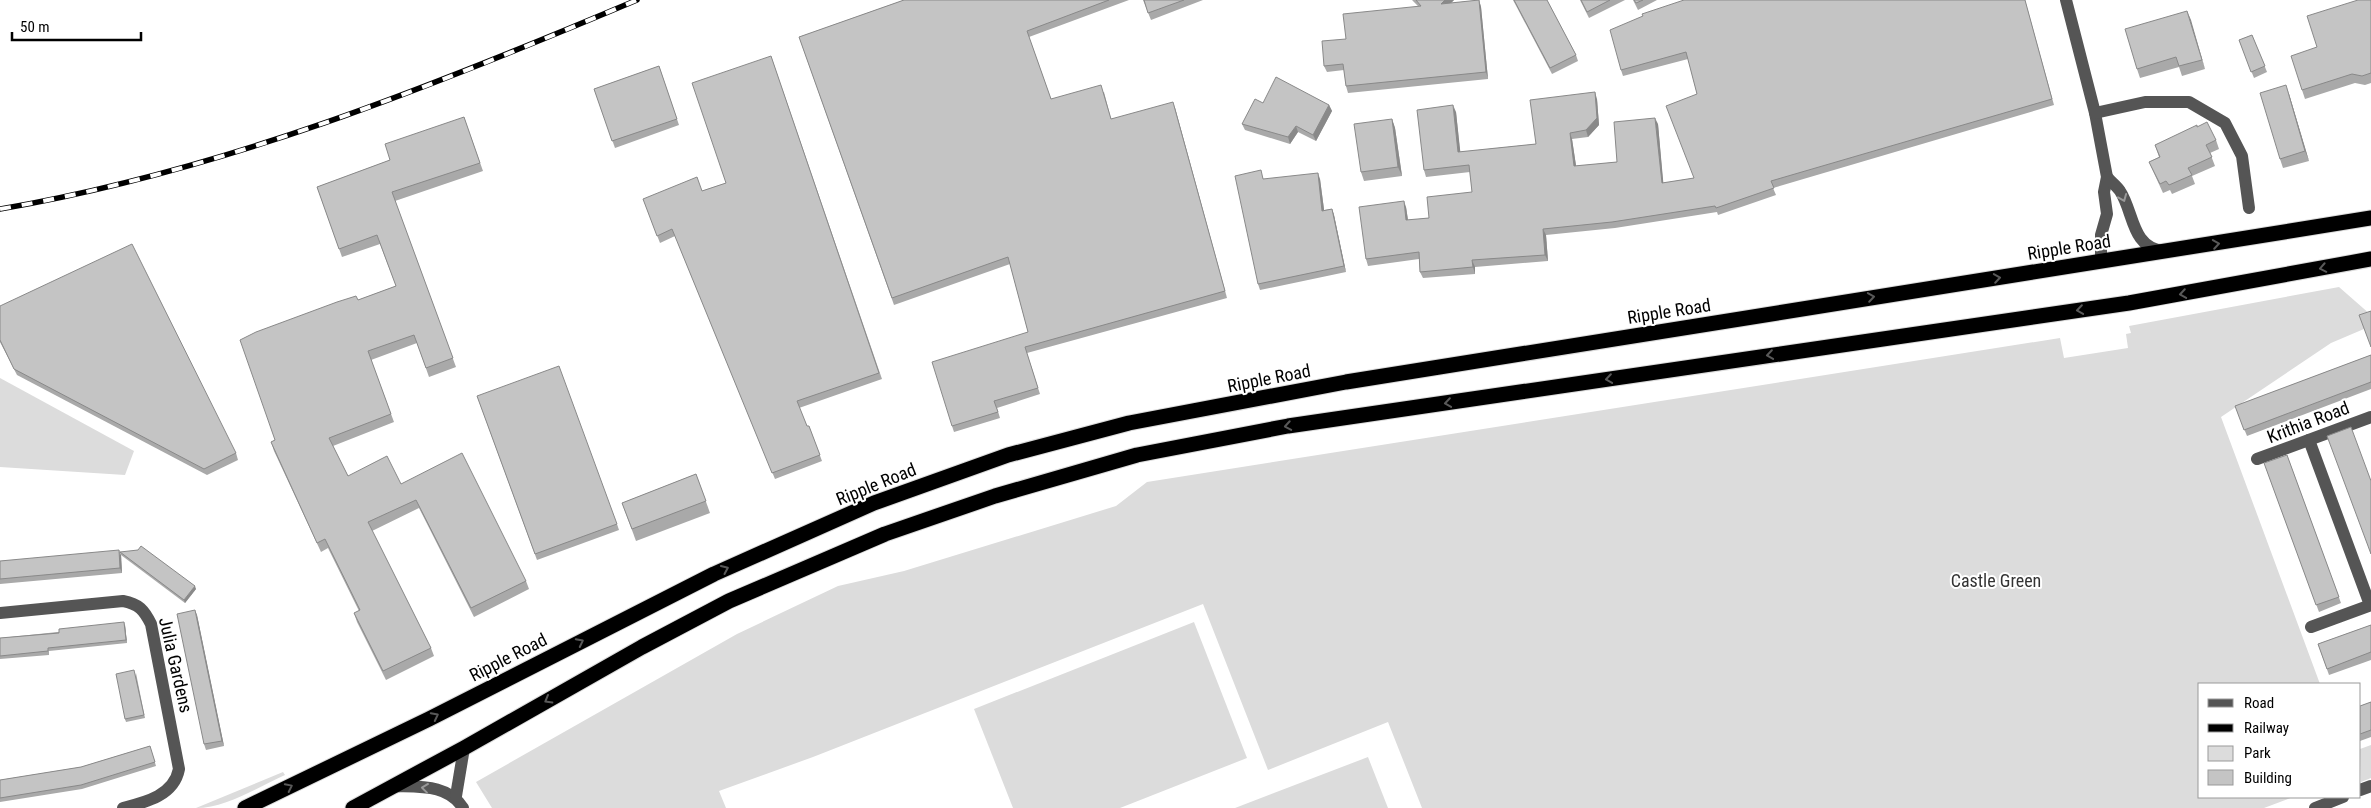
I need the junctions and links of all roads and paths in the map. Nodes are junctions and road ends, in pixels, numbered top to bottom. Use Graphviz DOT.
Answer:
graph roads {
  1 [pos="2066,0"];
  2 [pos="2095,113"];
  3 [pos="2107,177"];
  4 [pos="2249,208"];
  5 [pos="2371,218"];
  6 [pos="2168,251"];
  7 [pos="2371,259"];
  8 [pos="2101,261"];
  9 [pos="2371,417"];
  10 [pos="2309,440"];
  11 [pos="2257,460"];
  12 [pos="2371,605"];
  13 [pos="0,613"];
  14 [pos="2311,627"];
  15 [pos="464,748"];
  16 [pos="393,786"];
  17 [pos="456,796"];
  18 [pos="2340,798"];
  19 [pos="123,808"];
  20 [pos="245,808"];
  21 [pos="353,808"];
  22 [pos="463,808"];
  23 [pos="2315,808"];
  1 -- 2 [label="street"];
  2 -- 3 [label="street"];
  2 -- 4 [label="street"];
  3 -- 6 [label="street, one-way"];
  3 -- 8 [label="street"];
  6 -- 5 [label="highway, Ripple Road, one-way"];
  6 -- 8 [label="highway, Ripple Road"];
  7 -- 15 [label="highway, one-way"];
  20 -- 8 [label="highway, Ripple Road, one-way"];
  9 -- 10 [label="street, Krithia Road"];
  10 -- 11 [label="street, Krithia Road"];
  10 -- 12 [label="street"];
  12 -- 14 [label="street"];
  13 -- 19 [label="street, Julia Gardens"];
  15 -- 16 [label="highway"];
  15 -- 17 [label="street"];
  17 -- 16 [label="street, one-way"];
  16 -- 21 [label="highway"];
  17 -- 22 [label="street"];
  18 -- 23 [label="street"];
}
